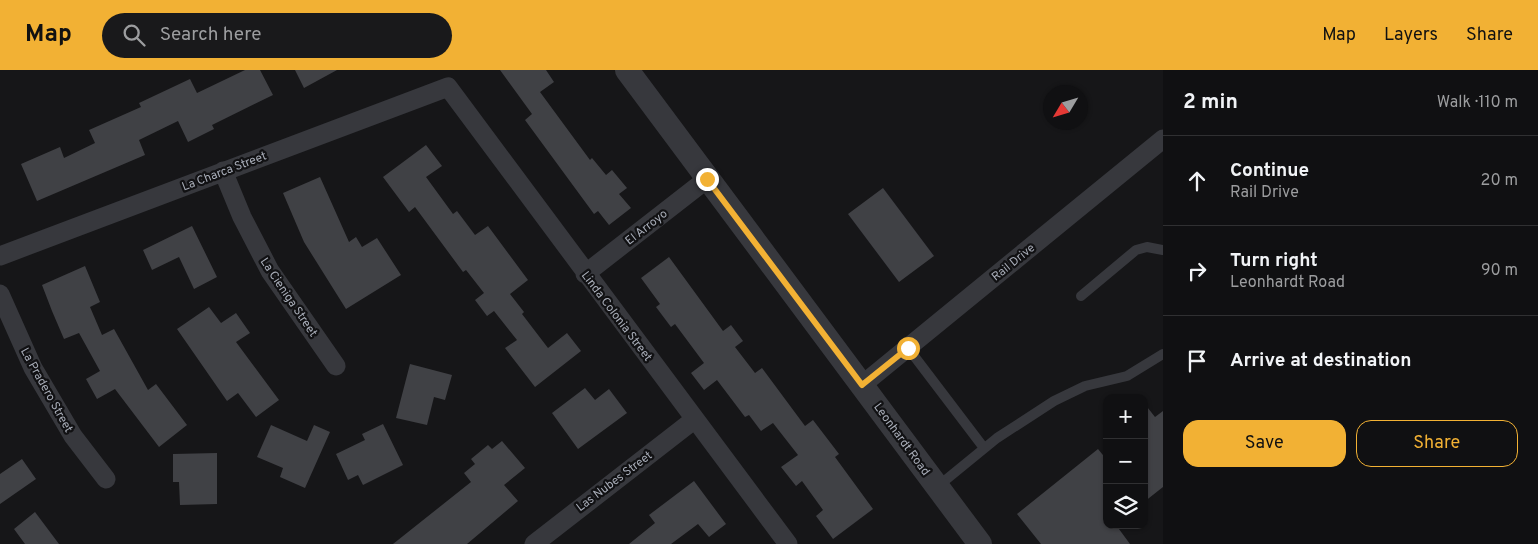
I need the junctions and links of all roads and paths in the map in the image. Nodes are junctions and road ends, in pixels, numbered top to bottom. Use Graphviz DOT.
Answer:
graph roads {
  1 [pos="627,70"];
  2 [pos="448,87"];
  3 [pos="1163,139"];
  4 [pos="223,171"];
  5 [pos="707,179"];
  6 [pos="1163,250"];
  7 [pos="0,256"];
  8 [pos="585,274"];
  9 [pos="0,294"];
  10 [pos="1081,296"];
  11 [pos="908,348"];
  12 [pos="1163,354"];
  13 [pos="336,366"];
  14 [pos="862,385"];
  15 [pos="695,419"];
  16 [pos="984,448"];
  17 [pos="106,478"];
  18 [pos="937,487"];
  19 [pos="534,544"];
  20 [pos="788,544"];
  21 [pos="980,544"];
  1 -- 5 [label="street, Leonhardt Road"];
  2 -- 4 [label="street, La Charca Street"];
  2 -- 8 [label="street, Linda Colonia Street"];
  3 -- 11 [label="street, Rail Drive"];
  4 -- 7 [label="street, La Charca Street"];
  4 -- 13 [label="street, La Cieniga Street"];
  5 -- 8 [label="street, El Arroyo"];
  5 -- 14 [label="street, Leonhardt Road"];
  6 -- 10 [label="lane"];
  8 -- 15 [label="street, Linda Colonia Street"];
  9 -- 17 [label="street, La Pradero Street"];
  11 -- 14 [label="street, Rail Drive"];
  11 -- 16 [label="lane"];
  12 -- 16 [label="lane"];
  14 -- 18 [label="street, Leonhardt Road"];
  15 -- 19 [label="street, Las Nubes Street"];
  15 -- 20 [label="street, Linda Colonia Street"];
  16 -- 18 [label="lane"];
  18 -- 21 [label="street, Leonhardt Road"];
}
